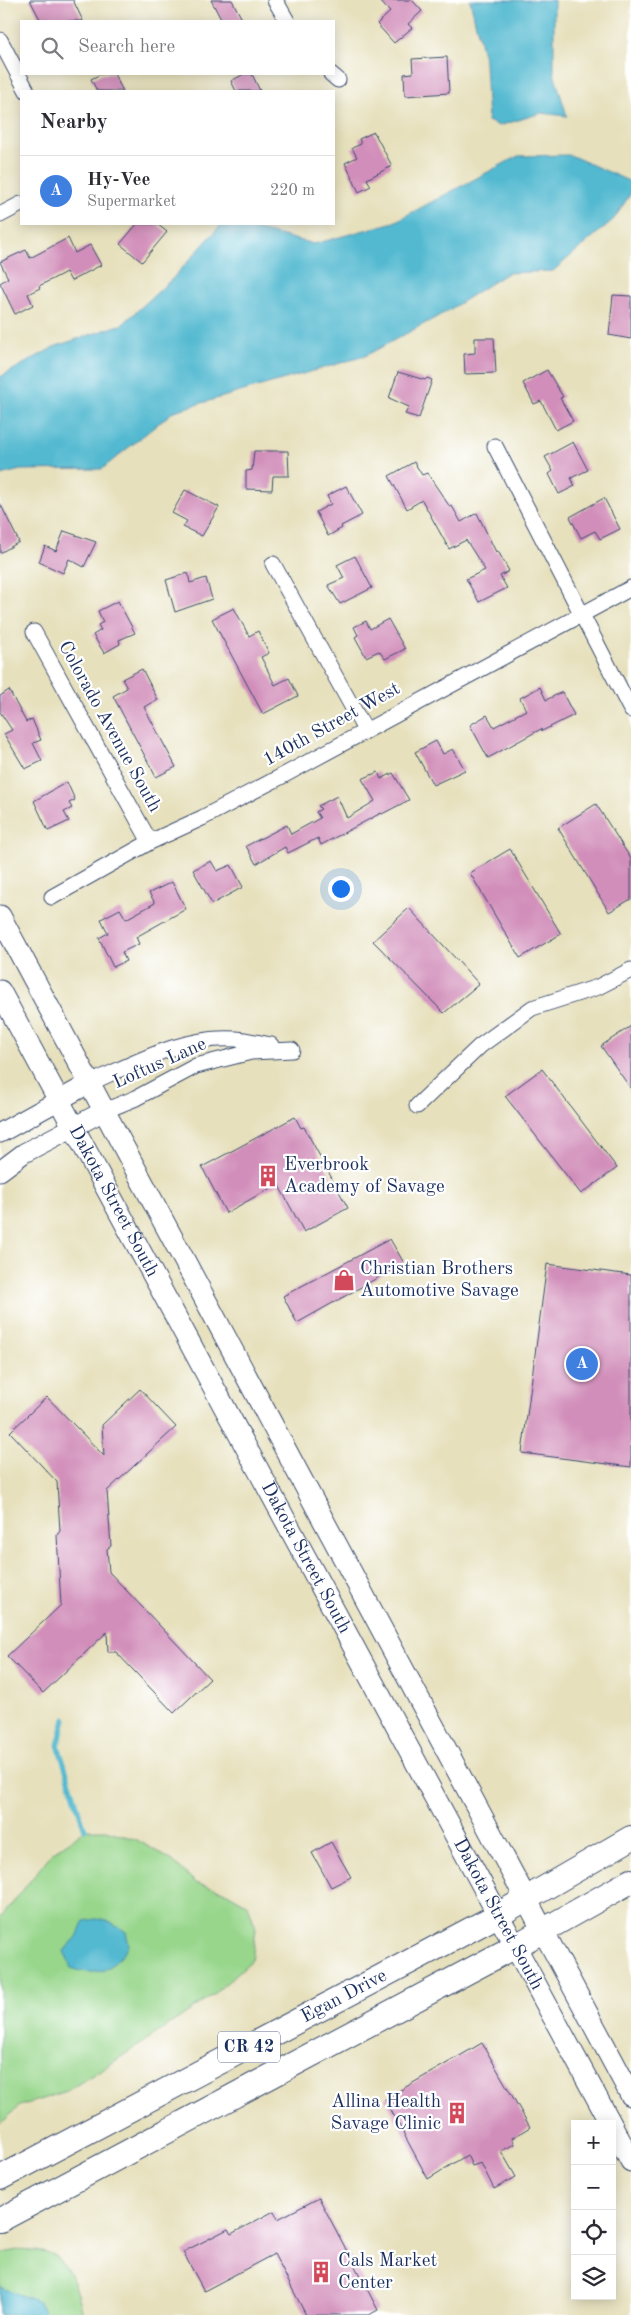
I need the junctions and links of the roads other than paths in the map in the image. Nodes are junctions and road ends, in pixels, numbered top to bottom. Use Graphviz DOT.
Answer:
graph roads {
  1 [pos="275,0"];
  2 [pos="286,20"];
  3 [pos="0,40"];
  4 [pos="26,90"];
  5 [pos="20,205"];
  6 [pos="0,215"];
  7 [pos="495,446"];
  8 [pos="273,564"];
  9 [pos="631,588"];
  10 [pos="581,615"];
  11 [pos="34,632"];
  12 [pos="631,710"];
  13 [pos="365,730"];
  14 [pos="150,842"];
  15 [pos="52,897"];
  16 [pos="0,916"];
  17 [pos="631,970"];
  18 [pos="0,991"];
  19 [pos="274,1046"];
  20 [pos="292,1050"];
  21 [pos="90,1083"];
  22 [pos="59,1100"];
  23 [pos="417,1106"];
  24 [pos="104,1111"];
  25 [pos="73,1126"];
  26 [pos="0,1133"];
  27 [pos="0,1170"];
  28 [pos="631,1838"];
  29 [pos="631,1881"];
  30 [pos="527,1899"];
  31 [pos="498,1915"];
  32 [pos="544,1930"];
  33 [pos="514,1946"];
  34 [pos="631,2095"];
  35 [pos="609,2120"];
  36 [pos="616,2133"];
  37 [pos="631,2161"];
  38 [pos="0,2178"];
  39 [pos="0,2220"];
  1 -- 2 [label="street"];
  3 -- 4 [label="street"];
  5 -- 6 [label="street"];
  7 -- 10 [label="street"];
  8 -- 13 [label="street"];
  9 -- 10 [label="street, 140th Street West"];
  10 -- 12 [label="street"];
  10 -- 13 [label="street, 140th Street West"];
  11 -- 14 [label="street, Colorado Avenue South"];
  13 -- 14 [label="street, 140th Street West"];
  14 -- 15 [label="street, 140th Street West"];
  16 -- 21 [label="main road, Dakota Street South"];
  17 -- 23 [label="street"];
  18 -- 22 [label="main road, Dakota Street South"];
  19 -- 21 [label="street, Loftus Lane"];
  20 -- 24 [label="street, Loftus Lane"];
  21 -- 22 [label="street"];
  21 -- 24 [label="main road, Dakota Street South"];
  22 -- 25 [label="main road, Dakota Street South"];
  22 -- 26 [label="street"];
  24 -- 25 [label="street"];
  24 -- 30 [label="main road, Dakota Street South"];
  25 -- 27 [label="street"];
  25 -- 31 [label="main road, Dakota Street South"];
  28 -- 30 [label="highway, Egan Drive / CR 42"];
  29 -- 32 [label="highway, Egan Drive / CR 42"];
  30 -- 31 [label="highway, Egan Drive / CR 42"];
  30 -- 32 [label="main road, Dakota Street South"];
  31 -- 33 [label="main road, Dakota Street South"];
  31 -- 38 [label="highway, Egan Drive / CR 42"];
  32 -- 33 [label="highway, Egan Drive / CR 42"];
  32 -- 34 [label="main road, Dakota Street South"];
  33 -- 35 [label="main road, Dakota Street South"];
  33 -- 39 [label="highway, Egan Drive / CR 42"];
  36 -- 37 [label="main road, Dakota Street South"];
}
